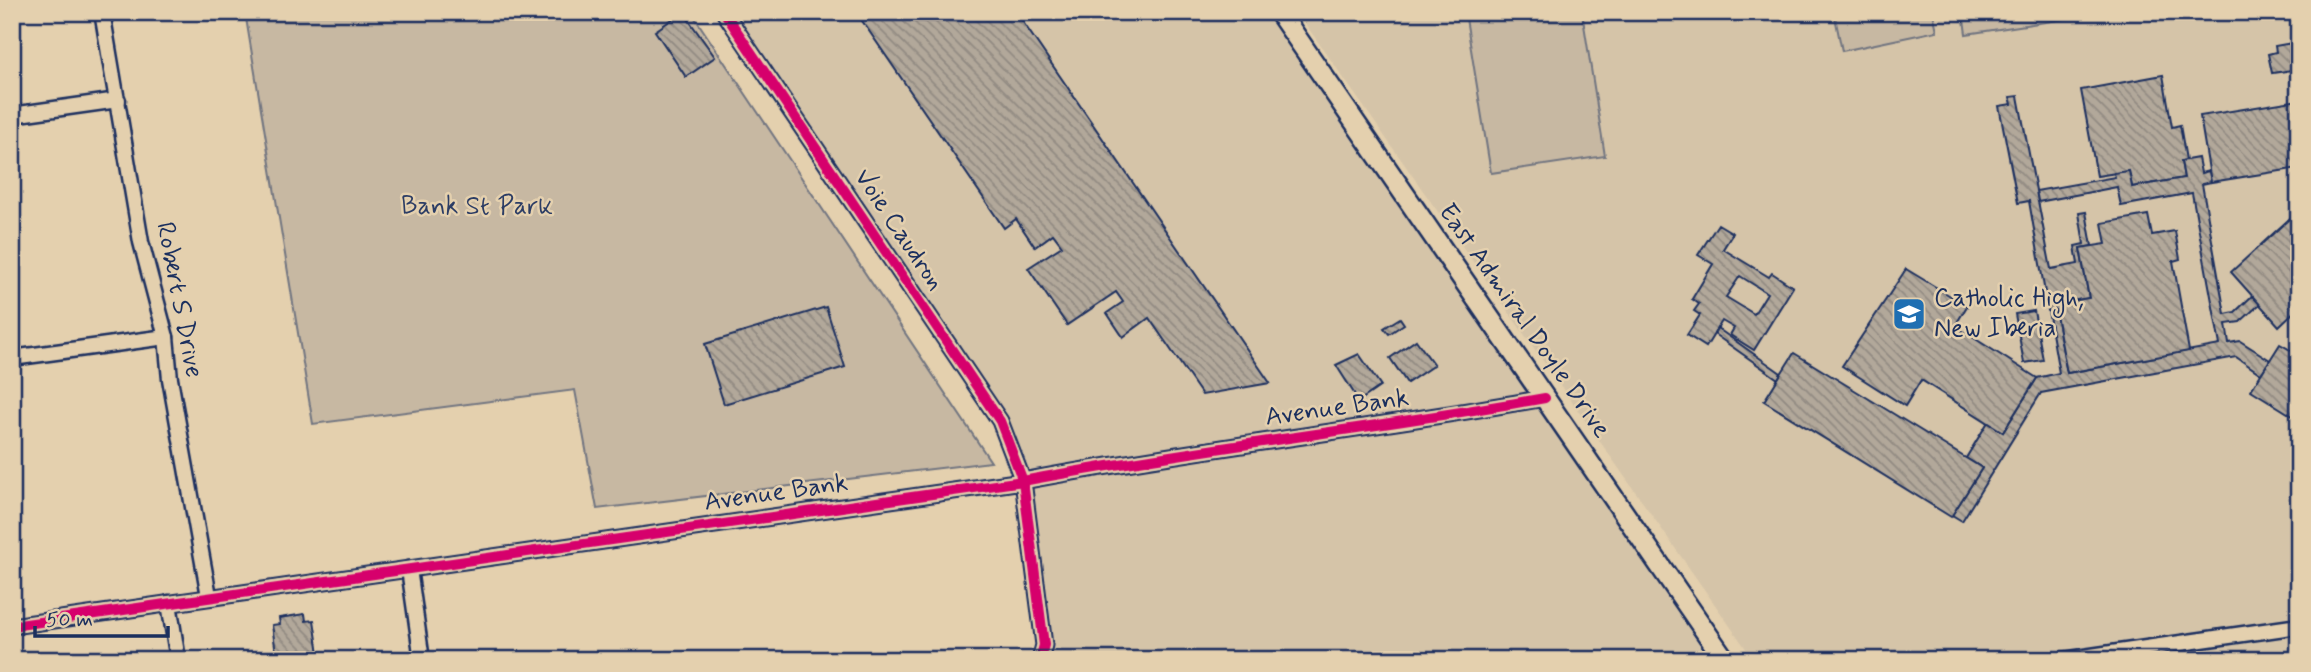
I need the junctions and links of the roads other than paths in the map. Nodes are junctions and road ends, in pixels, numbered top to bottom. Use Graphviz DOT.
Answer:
graph roads {
  1 [pos="102,12"];
  2 [pos="724,12"];
  3 [pos="1279,12"];
  4 [pos="118,100"];
  5 [pos="12,115"];
  6 [pos="166,337"];
  7 [pos="12,358"];
  8 [pos="1545,398"];
  9 [pos="1023,481"];
  10 [pos="410,569"];
  11 [pos="209,596"];
  12 [pos="169,603"];
  13 [pos="12,626"];
  14 [pos="2299,626"];
  15 [pos="178,660"];
  16 [pos="422,660"];
  17 [pos="1040,660"];
  18 [pos="1725,660"];
  19 [pos="2063,660"];
  1 -- 4 [label="street, Robert S Drive"];
  2 -- 9 [label="street, Voie Caudron"];
  3 -- 8 [label="main road, East Admiral Doyle Drive"];
  4 -- 5 [label="street"];
  4 -- 6 [label="street, Robert S Drive"];
  6 -- 7 [label="street"];
  6 -- 11 [label="street, Robert S Drive"];
  8 -- 9 [label="street, Avenue Bank"];
  8 -- 18 [label="main road, East Admiral Doyle Drive"];
  9 -- 10 [label="street, Avenue Bank"];
  9 -- 17 [label="street, Voie Caudron"];
  10 -- 11 [label="street, Avenue Bank"];
  10 -- 16 [label="street"];
  11 -- 12 [label="street, Avenue Bank"];
  12 -- 13 [label="street, Avenue Bank"];
  12 -- 15 [label="street"];
  14 -- 19 [label="street"];
}
